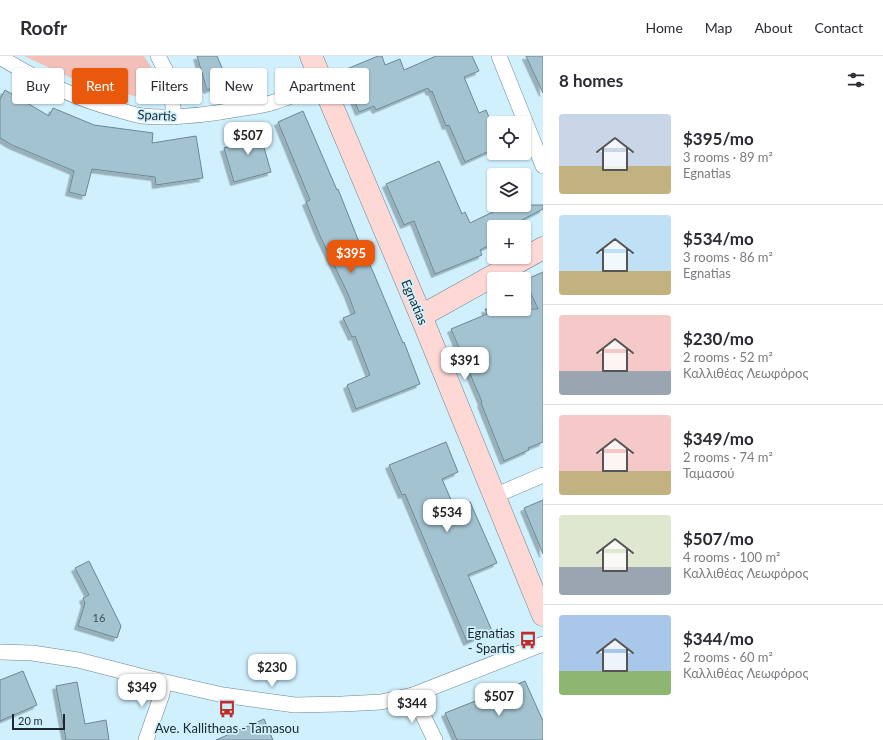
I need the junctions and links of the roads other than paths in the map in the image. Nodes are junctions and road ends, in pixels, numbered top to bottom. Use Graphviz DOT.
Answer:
graph roads {
  1 [pos="158,56"];
  2 [pos="311,56"];
  3 [pos="500,56"];
  4 [pos="0,57"];
  5 [pos="316,68"];
  6 [pos="275,102"];
  7 [pos="331,104"];
  8 [pos="174,117"];
  9 [pos="543,166"];
  10 [pos="543,248"];
  11 [pos="421,316"];
  12 [pos="543,475"];
  13 [pos="494,496"];
  14 [pos="543,615"];
  15 [pos="543,644"];
  16 [pos="0,652"];
  17 [pos="164,682"];
  18 [pos="414,695"];
  19 [pos="146,740"];
  20 [pos="435,740"];
  1 -- 8 [label="street"];
  2 -- 5 [label="street, Egnatias"];
  3 -- 9 [label="street"];
  4 -- 8 [label="street, Spartis"];
  6 -- 8 [label="street, Spartis"];
  7 -- 11 [label="street, Egnatias"];
  10 -- 11 [label="street"];
  11 -- 13 [label="street, Egnatias"];
  12 -- 13 [label="street"];
  13 -- 14 [label="street, Egnatias"];
  15 -- 18 [label="street"];
  16 -- 17 [label="street"];
  17 -- 18 [label="street"];
  17 -- 19 [label="street"];
  18 -- 20 [label="street"];
}
